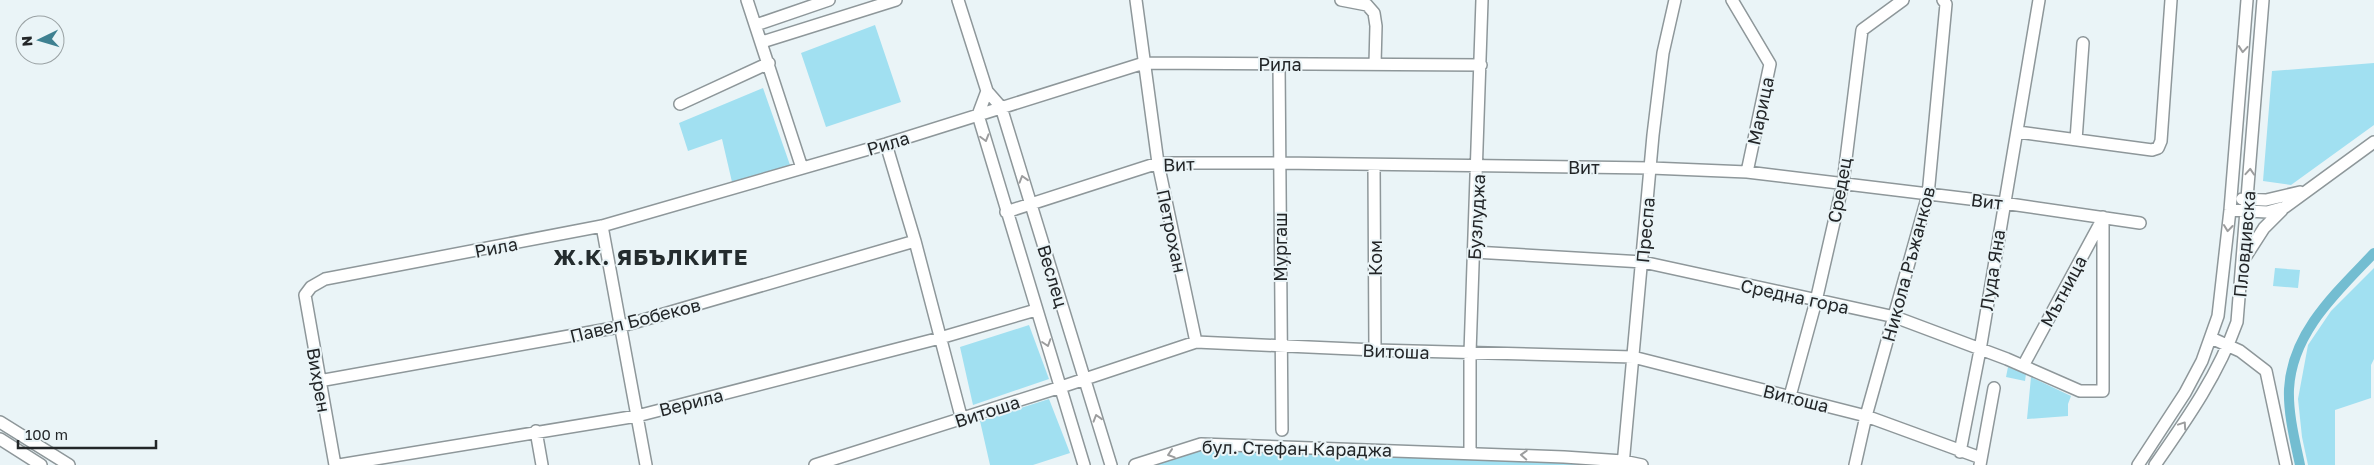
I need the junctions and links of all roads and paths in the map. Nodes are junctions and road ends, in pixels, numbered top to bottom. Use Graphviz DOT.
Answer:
graph roads {
  1 [pos="747,0"];
  2 [pos="828,0"];
  3 [pos="896,0"];
  4 [pos="958,0"];
  5 [pos="1136,0"];
  6 [pos="1341,0"];
  7 [pos="1482,0"];
  8 [pos="1675,0"];
  9 [pos="1732,0"];
  10 [pos="1903,0"];
  11 [pos="1943,0"];
  12 [pos="2039,0"];
  13 [pos="2170,0"];
  14 [pos="2247,0"];
  15 [pos="2263,0"];
  16 [pos="756,25"];
  17 [pos="762,42"];
  18 [pos="2083,43"];
  19 [pos="769,63"];
  20 [pos="1144,63"];
  21 [pos="1279,64"];
  22 [pos="1375,64"];
  23 [pos="1481,65"];
  24 [pos="987,91"];
  25 [pos="680,104"];
  26 [pos="1001,107"];
  27 [pos="978,115"];
  28 [pos="2018,132"];
  29 [pos="2076,140"];
  30 [pos="2374,142"];
  31 [pos="886,144"];
  32 [pos="1158,163"];
  33 [pos="1280,163"];
  34 [pos="1374,165"];
  35 [pos="1478,167"];
  36 [pos="802,168"];
  37 [pos="1651,168"];
  38 [pos="1747,172"];
  39 [pos="1843,183"];
  40 [pos="2304,191"];
  41 [pos="1928,195"];
  42 [pos="2248,199"];
  43 [pos="2003,203"];
  44 [pos="1031,204"];
  45 [pos="2230,204"];
  46 [pos="2285,207"];
  47 [pos="1006,212"];
  48 [pos="2247,212"];
  49 [pos="2103,217"];
  50 [pos="2140,223"];
  51 [pos="602,226"];
  52 [pos="915,241"];
  53 [pos="1474,252"];
  54 [pos="2244,260"];
  55 [pos="1642,262"];
  56 [pos="305,295"];
  57 [pos="1816,301"];
  58 [pos="1036,310"];
  59 [pos="1895,317"];
  60 [pos="619,327"];
  61 [pos="940,338"];
  62 [pos="2211,338"];
  63 [pos="1196,342"];
  64 [pos="2228,346"];
  65 [pos="1280,347"];
  66 [pos="1375,350"];
  67 [pos="1980,350"];
  68 [pos="1470,353"];
  69 [pos="1633,357"];
  70 [pos="2023,366"];
  71 [pos="1085,379"];
  72 [pos="319,381"];
  73 [pos="1061,388"];
  74 [pos="1994,388"];
  75 [pos="1790,396"];
  76 [pos="637,416"];
  77 [pos="1866,416"];
  78 [pos="962,420"];
  79 [pos="0,422"];
  80 [pos="1282,430"];
  81 [pos="536,431"];
  82 [pos="0,440"];
  83 [pos="1960,452"];
  84 [pos="1470,453"];
  85 [pos="1980,461"];
  86 [pos="1623,463"];
  87 [pos="41,465"];
  88 [pos="69,465"];
  89 [pos="337,465"];
  90 [pos="542,465"];
  91 [pos="646,465"];
  92 [pos="815,465"];
  93 [pos="1084,465"];
  94 [pos="1111,465"];
  95 [pos="1135,465"];
  96 [pos="1642,465"];
  97 [pos="1855,465"];
  98 [pos="2138,465"];
  99 [pos="2155,465"];
  100 [pos="2286,465"];
  1 -- 16 [label="street"];
  2 -- 16 [label="street"];
  3 -- 17 [label="street"];
  4 -- 24 [label="street, Веслец"];
  5 -- 20 [label="street, Петрохан"];
  6 -- 22 [label="street"];
  7 -- 23 [label="street, Бузлуджа"];
  8 -- 37 [label="street, Преспа"];
  9 -- 38 [label="street, Марица"];
  10 -- 39 [label="street, Средец"];
  11 -- 41 [label="street, Никола Ръжанков"];
  12 -- 28 [label="street, Луда Яна"];
  13 -- 29 [label="street"];
  14 -- 45 [label="street, Пловдивска, one-way"];
  42 -- 15 [label="street, Пловдивска, one-way"];
  16 -- 17 [label="street"];
  17 -- 19 [label="street"];
  18 -- 29 [label="street"];
  19 -- 25 [label="street"];
  19 -- 36 [label="street"];
  20 -- 21 [label="street, Рила"];
  20 -- 26 [label="street, Рила"];
  20 -- 32 [label="street, Петрохан"];
  21 -- 22 [label="street, Рила"];
  21 -- 33 [label="street, Мургаш"];
  22 -- 23 [label="street, Рила"];
  23 -- 35 [label="street, Бузлуджа"];
  24 -- 26 [label="street, Веслец"];
  24 -- 27 [label="street"];
  26 -- 27 [label="street, Рила"];
  44 -- 26 [label="street, Веслец, one-way"];
  27 -- 31 [label="street, Рила"];
  27 -- 47 [label="street, Веслец, one-way"];
  28 -- 29 [label="street"];
  28 -- 43 [label="street, Луда Яна"];
  30 -- 40 [label="street"];
  31 -- 36 [label="street, Рила"];
  31 -- 52 [label="street"];
  32 -- 33 [label="street, Вит"];
  32 -- 44 [label="street, Вит"];
  32 -- 63 [label="street, Петрохан"];
  33 -- 34 [label="street, Вит"];
  33 -- 65 [label="street, Мургаш"];
  34 -- 35 [label="street, Вит"];
  34 -- 66 [label="street, Ком"];
  35 -- 37 [label="street, Вит"];
  35 -- 53 [label="street, Бузлуджа"];
  36 -- 51 [label="street, Рила"];
  37 -- 38 [label="street, Вит"];
  37 -- 55 [label="street, Преспа"];
  38 -- 39 [label="street, Вит"];
  39 -- 41 [label="street, Вит"];
  39 -- 57 [label="street, Средец"];
  40 -- 42 [label="street"];
  40 -- 46 [label="street"];
  41 -- 43 [label="street, Вит"];
  41 -- 59 [label="street, Никола Ръжанков"];
  42 -- 45 [label="street"];
  42 -- 48 [label="street, Пловдивска"];
  43 -- 49 [label="street, Вит"];
  43 -- 67 [label="street, Луда Яна"];
  44 -- 47 [label="street, Вит"];
  44 -- 71 [label="street, Веслец"];
  45 -- 48 [label="street"];
  45 -- 62 [label="street, Пловдивска, one-way"];
  46 -- 48 [label="street"];
  46 -- 54 [label="street"];
  47 -- 58 [label="street, Веслец"];
  48 -- 54 [label="street, Пловдивска"];
  49 -- 50 [label="street, Вит"];
  49 -- 70 [label="street, Мътница"];
  49 -- 70 [label="street, Средна гора"];
  51 -- 56 [label="street, Рила"];
  51 -- 60 [label="street"];
  52 -- 60 [label="street, Павел Бобеков"];
  52 -- 61 [label="street"];
  53 -- 55 [label="street, Средна гора"];
  53 -- 68 [label="street, Бузлуджа"];
  54 -- 64 [label="street, Пловдивска"];
  55 -- 57 [label="street, Средна гора"];
  55 -- 69 [label="street, Преспа"];
  56 -- 72 [label="street, Вихрен"];
  57 -- 59 [label="street, Средна гора"];
  57 -- 75 [label="street, Средец"];
  58 -- 61 [label="street, Верила"];
  58 -- 73 [label="street, Веслец, one-way"];
  59 -- 67 [label="street, Средна гора"];
  59 -- 77 [label="street, Никола Ръжанков"];
  60 -- 72 [label="street, Павел Бобеков"];
  60 -- 76 [label="street"];
  61 -- 76 [label="street, Верила"];
  61 -- 78 [label="street"];
  62 -- 64 [label="street"];
  62 -- 98 [label="street, Пловдивска"];
  63 -- 65 [label="street, Витоша"];
  63 -- 71 [label="street, Витоша"];
  99 -- 64 [label="street, Пловдивска, one-way"];
  64 -- 100 [label="street"];
  65 -- 66 [label="street, Витоша"];
  65 -- 80 [label="street, Мургаш"];
  66 -- 68 [label="street, Витоша"];
  67 -- 70 [label="street, Средна гора"];
  67 -- 83 [label="street, Луда Яна"];
  68 -- 69 [label="street, Витоша"];
  68 -- 84 [label="street, Бузлуджа"];
  69 -- 75 [label="street, Витоша"];
  69 -- 86 [label="street, Преспа"];
  71 -- 73 [label="street, Витоша"];
  94 -- 71 [label="street, Веслец, one-way"];
  72 -- 89 [label="street, Вихрен"];
  73 -- 78 [label="street, Витоша"];
  73 -- 93 [label="street, Веслец"];
  74 -- 85 [label="street"];
  75 -- 77 [label="street, Витоша"];
  76 -- 81 [label="street, Верила"];
  76 -- 91 [label="street"];
  77 -- 83 [label="street, Витоша"];
  77 -- 97 [label="street, Никола Ръжанков"];
  78 -- 92 [label="street, Витоша"];
  79 -- 88 [label="street"];
  81 -- 89 [label="street, Верила"];
  81 -- 90 [label="street"];
  82 -- 87 [label="street"];
  83 -- 85 [label="street, Витоша"];
  86 -- 84 [label="street, бул. Стефан Караджа, one-way"];
  84 -- 95 [label="street, бул. Стефан Караджа, one-way"];
  86 -- 96 [label="street, бул. Стефан Караджа"];
}
